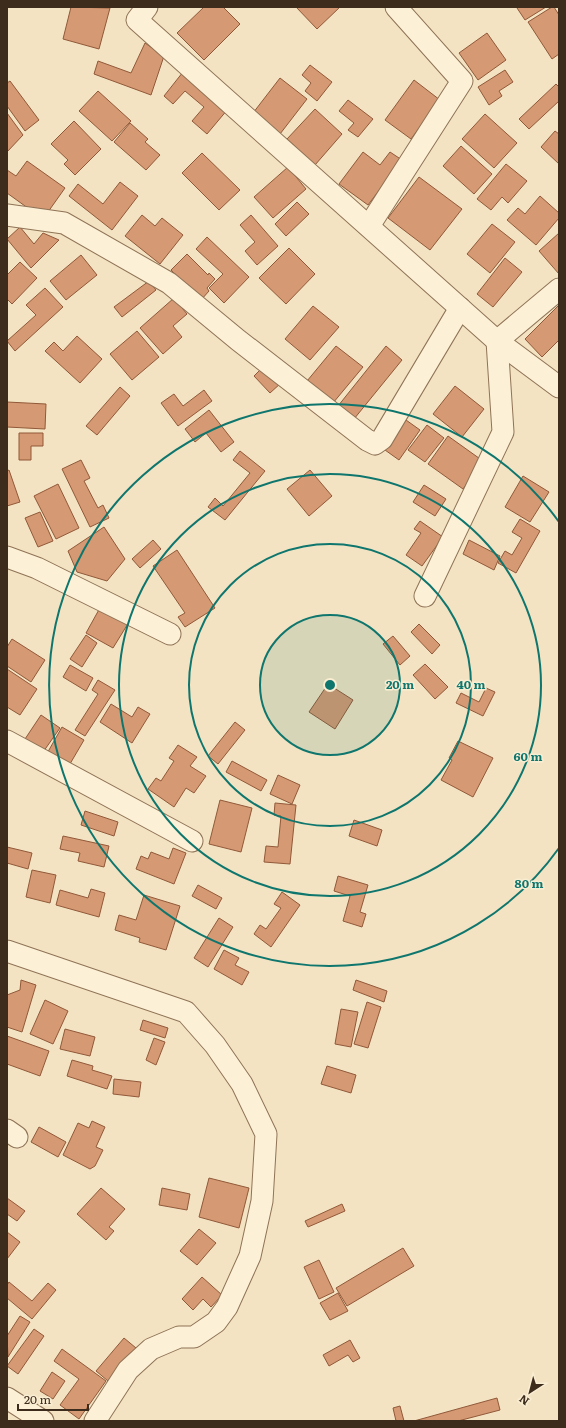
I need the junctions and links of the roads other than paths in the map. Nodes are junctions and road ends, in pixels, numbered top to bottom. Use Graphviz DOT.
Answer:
graph roads {
  1 [pos="147,7"];
  2 [pos="396,7"];
  3 [pos="7,215"];
  4 [pos="369,226"];
  5 [pos="559,289"];
  6 [pos="460,308"];
  7 [pos="498,341"];
  8 [pos="559,387"];
  9 [pos="7,557"];
  10 [pos="425,596"];
  11 [pos="170,634"];
  12 [pos="7,740"];
  13 [pos="192,841"];
  14 [pos="7,951"];
  15 [pos="7,1398"];
  16 [pos="42,1421"];
  17 [pos="95,1421"];
  1 -- 4 [label="street"];
  2 -- 4 [label="street"];
  3 -- 6 [label="street"];
  4 -- 6 [label="street"];
  5 -- 7 [label="street"];
  6 -- 7 [label="street"];
  7 -- 8 [label="street"];
  7 -- 10 [label="street"];
  9 -- 11 [label="street"];
  12 -- 13 [label="street"];
  14 -- 17 [label="street"];
  15 -- 16 [label="street"];
}
